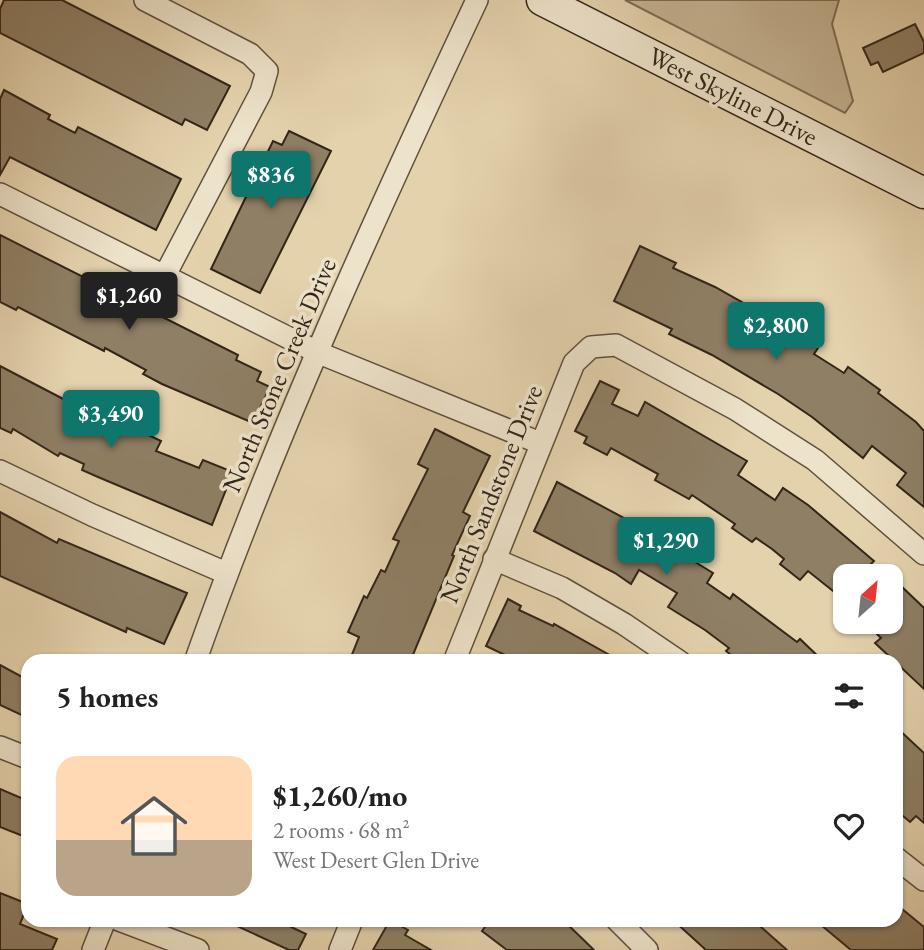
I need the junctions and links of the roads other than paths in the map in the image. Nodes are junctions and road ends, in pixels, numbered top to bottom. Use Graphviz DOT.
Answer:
graph roads {
  1 [pos="145,0"];
  2 [pos="477,0"];
  3 [pos="542,0"];
  4 [pos="924,193"];
  5 [pos="0,194"];
  6 [pos="164,277"];
  7 [pos="319,353"];
  8 [pos="540,443"];
  9 [pos="0,471"];
  10 [pos="924,554"];
  11 [pos="494,559"];
  12 [pos="226,573"];
  13 [pos="198,654"];
  14 [pos="457,654"];
  15 [pos="668,654"];
  16 [pos="0,747"];
  17 [pos="21,755"];
  18 [pos="903,864"];
  19 [pos="924,880"];
  20 [pos="102,927"];
  21 [pos="137,927"];
  22 [pos="349,927"];
  23 [pos="624,927"];
  24 [pos="93,950"];
  25 [pos="198,950"];
  26 [pos="340,950"];
  27 [pos="647,950"];
  1 -- 6 [label="street"];
  2 -- 7 [label="street, North Stone Creek Drive"];
  3 -- 4 [label="street, West Skyline Drive"];
  5 -- 6 [label="street"];
  6 -- 7 [label="street"];
  7 -- 8 [label="street"];
  7 -- 12 [label="street, North Stone Creek Drive"];
  8 -- 10 [label="street, North Sandstone Drive"];
  8 -- 11 [label="street, North Sandstone Drive"];
  9 -- 12 [label="street"];
  11 -- 14 [label="street, North Sandstone Drive"];
  11 -- 15 [label="street"];
  12 -- 13 [label="street, North Stone Creek Drive"];
  16 -- 17 [label="street"];
  18 -- 19 [label="street"];
  20 -- 24 [label="street"];
  21 -- 25 [label="street"];
  22 -- 26 [label="street"];
  23 -- 27 [label="street"];
}
